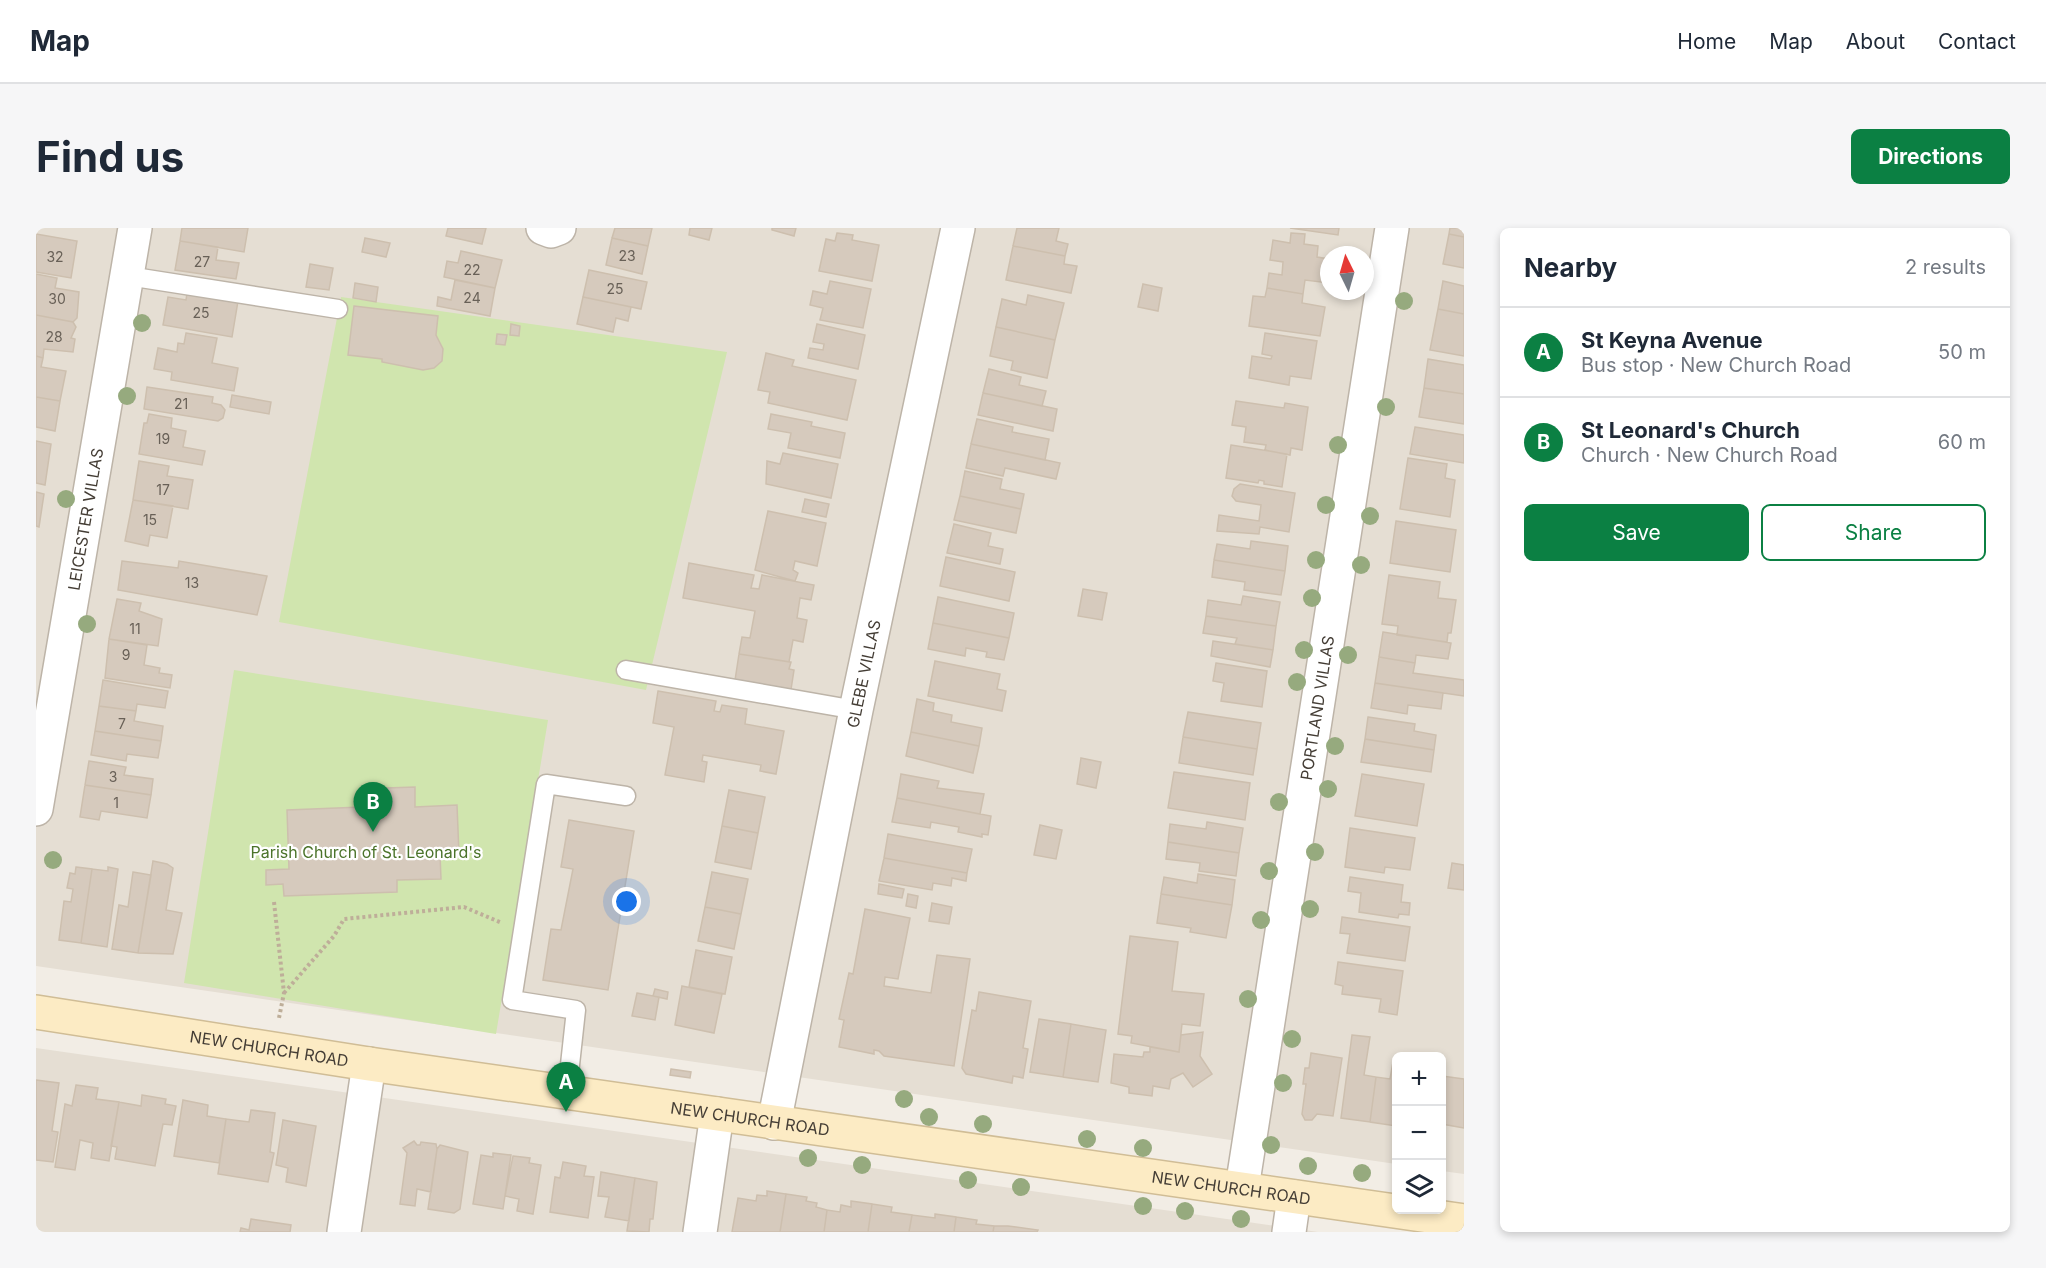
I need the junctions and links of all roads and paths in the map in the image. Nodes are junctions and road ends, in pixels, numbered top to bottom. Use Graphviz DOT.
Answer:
graph roads {
  1 [pos="135,228"];
  2 [pos="543,228"];
  3 [pos="559,228"];
  4 [pos="958,228"];
  5 [pos="1392,228"];
  6 [pos="128,276"];
  7 [pos="338,309"];
  8 [pos="626,670"];
  9 [pos="856,710"];
  10 [pos="626,796"];
  11 [pos="36,809"];
  12 [pos="274,903"];
  13 [pos="524,927"];
  14 [pos="284,993"];
  15 [pos="36,1012"];
  16 [pos="274,1048"];
  17 [pos="369,1064"];
  18 [pos="567,1092"];
  19 [pos="717,1114"];
  20 [pos="774,1123"];
  21 [pos="1242,1188"];
  22 [pos="1294,1197"];
  23 [pos="1464,1221"];
  24 [pos="344,1232"];
  25 [pos="700,1232"];
  26 [pos="1289,1232"];
  1 -- 6 [label="street, LEICESTER VILLAS"];
  2 -- 3 [label="street"];
  4 -- 9 [label="street, GLEBE VILLAS"];
  5 -- 21 [label="street, PORTLAND VILLAS"];
  6 -- 7 [label="lane"];
  6 -- 11 [label="street, LEICESTER VILLAS"];
  8 -- 9 [label="lane"];
  9 -- 20 [label="street, GLEBE VILLAS"];
  10 -- 13 [label="lane"];
  12 -- 14 [label="path"];
  13 -- 14 [label="path"];
  13 -- 18 [label="lane"];
  14 -- 16 [label="path"];
  15 -- 16 [label="main road, NEW CHURCH ROAD"];
  16 -- 17 [label="main road, NEW CHURCH ROAD"];
  17 -- 18 [label="main road, NEW CHURCH ROAD"];
  17 -- 24 [label="street"];
  18 -- 19 [label="main road, NEW CHURCH ROAD"];
  19 -- 20 [label="main road, NEW CHURCH ROAD"];
  19 -- 25 [label="street"];
  20 -- 21 [label="main road, NEW CHURCH ROAD"];
  21 -- 22 [label="main road, NEW CHURCH ROAD"];
  22 -- 23 [label="main road, NEW CHURCH ROAD"];
  22 -- 26 [label="street"];
}
